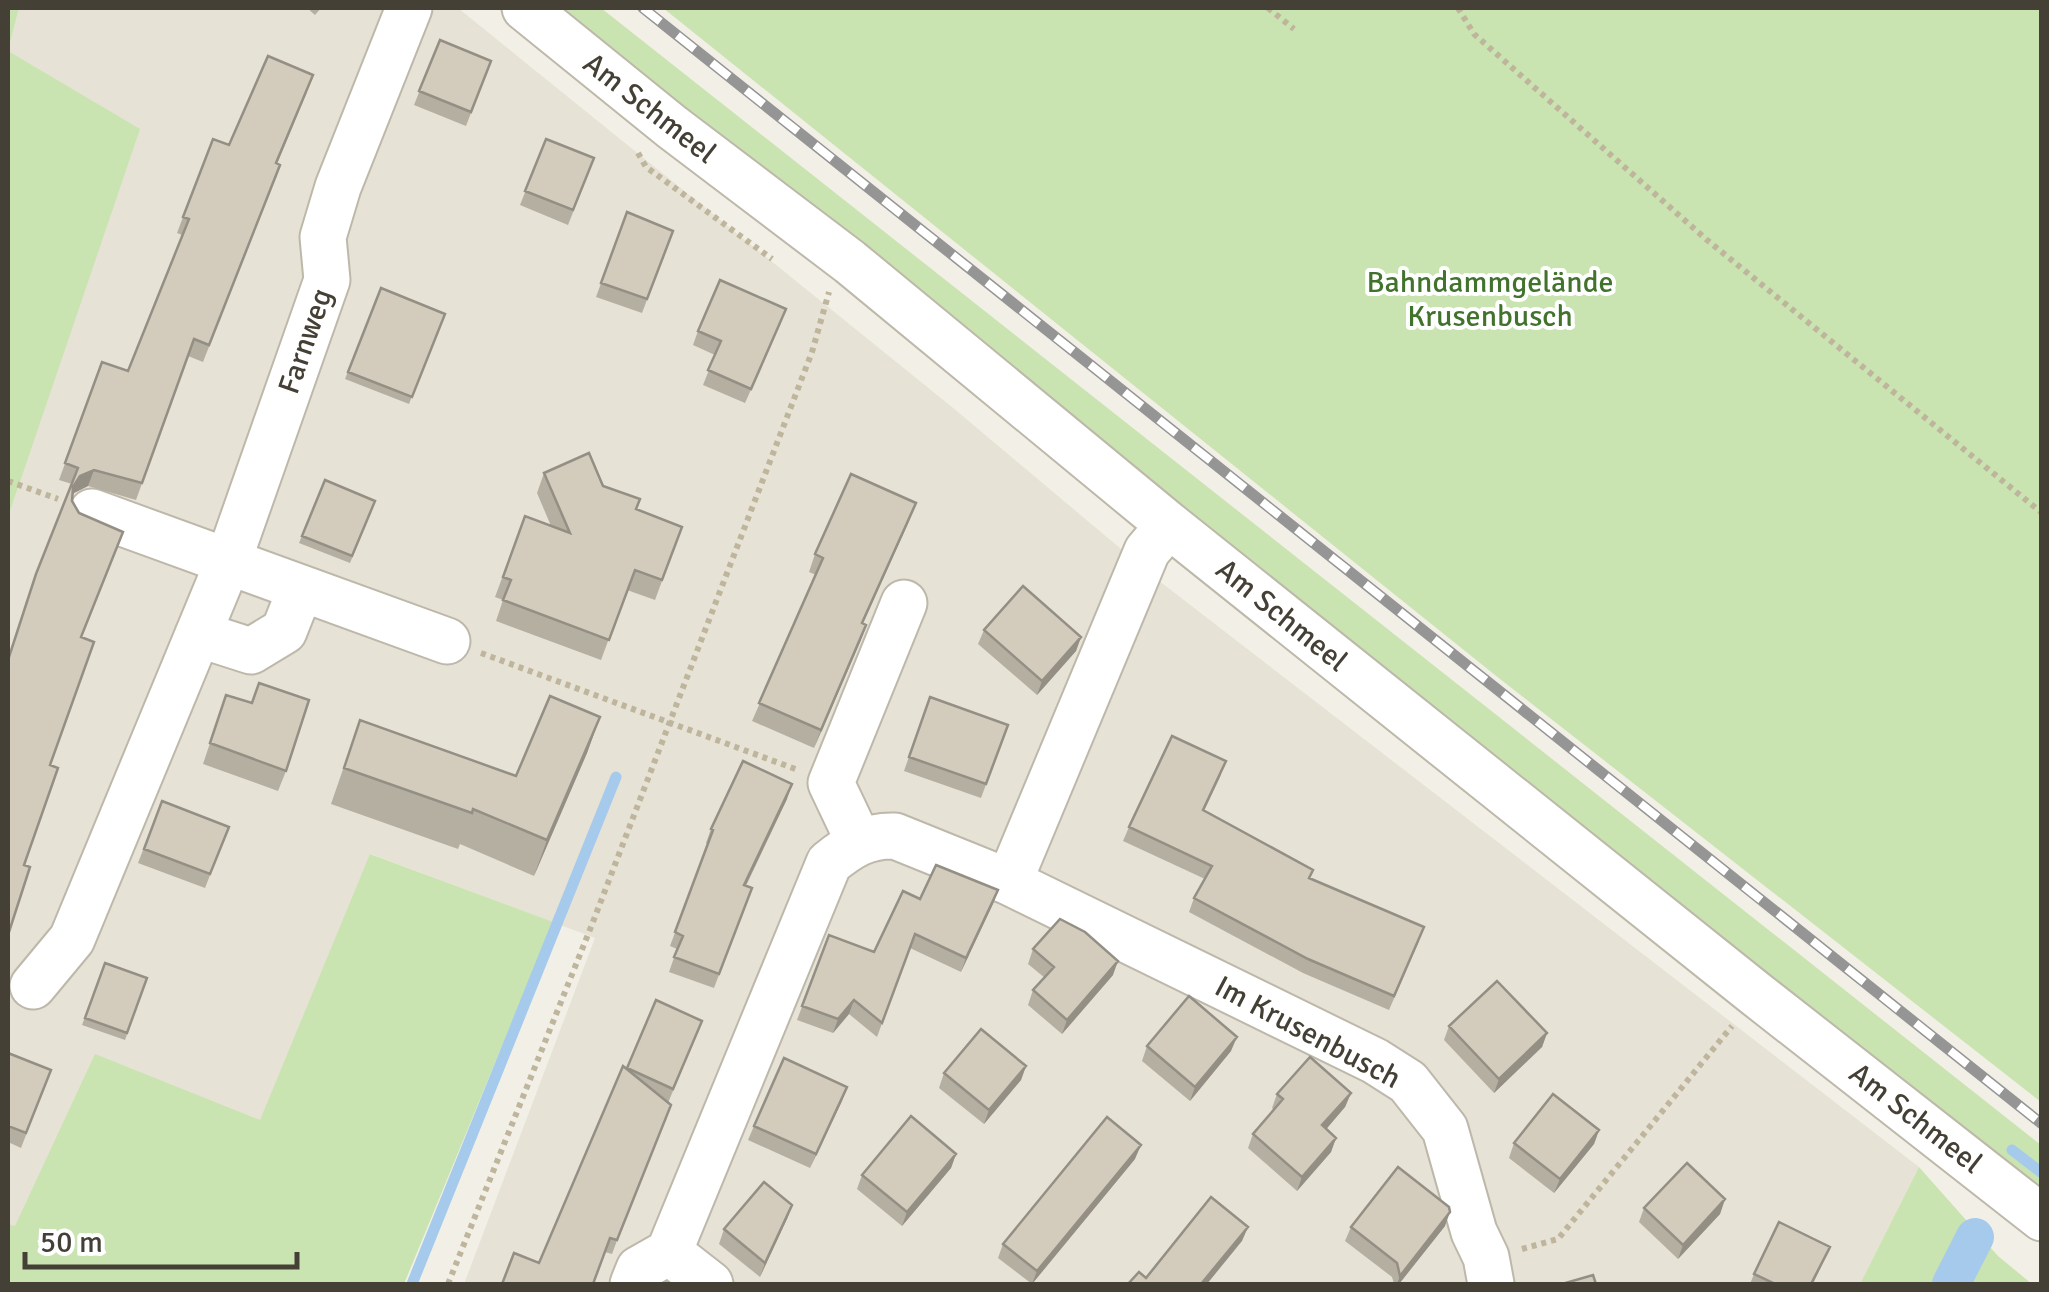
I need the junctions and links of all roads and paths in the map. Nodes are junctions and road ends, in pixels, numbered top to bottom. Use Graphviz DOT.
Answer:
graph roads {
  1 [pos="410,8"];
  2 [pos="525,8"];
  3 [pos="1268,8"];
  4 [pos="1458,8"];
  5 [pos="1294,30"];
  6 [pos="850,262"];
  7 [pos="8,482"];
  8 [pos="92,512"];
  9 [pos="2042,512"];
  10 [pos="1169,524"];
  11 [pos="228,562"];
  12 [pos="301,588"];
  13 [pos="904,603"];
  14 [pos="198,634"];
  15 [pos="447,641"];
  16 [pos="669,721"];
  17 [pos="830,783"];
  18 [pos="859,842"];
  19 [pos="1009,882"];
  20 [pos="33,986"];
  21 [pos="1756,994"];
  22 [pos="2042,1218"];
  23 [pos="669,1252"];
  24 [pos="1489,1271"];
  25 [pos="448,1284"];
  26 [pos="633,1284"];
  27 [pos="710,1284"];
  1 -- 11 [label="street, Farnweg"];
  2 -- 6 [label="street, Am Schmeel"];
  3 -- 5 [label="path"];
  4 -- 9 [label="path"];
  6 -- 10 [label="street, Am Schmeel"];
  6 -- 16 [label="path"];
  7 -- 8 [label="path"];
  8 -- 11 [label="street"];
  10 -- 19 [label="street"];
  10 -- 21 [label="street, Am Schmeel"];
  11 -- 12 [label="street"];
  11 -- 14 [label="street, Farnweg"];
  12 -- 14 [label="street"];
  12 -- 15 [label="street"];
  13 -- 17 [label="street"];
  14 -- 20 [label="street, Farnweg"];
  15 -- 16 [label="path"];
  16 -- 17 [label="path"];
  16 -- 25 [label="path"];
  17 -- 18 [label="street"];
  18 -- 19 [label="street, Im Krusenbusch"];
  18 -- 23 [label="street"];
  19 -- 24 [label="street, Im Krusenbusch"];
  21 -- 22 [label="street, Am Schmeel"];
  21 -- 24 [label="path"];
  23 -- 26 [label="street"];
  23 -- 27 [label="street"];
}
